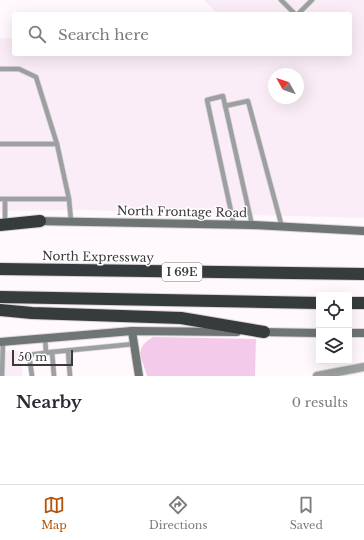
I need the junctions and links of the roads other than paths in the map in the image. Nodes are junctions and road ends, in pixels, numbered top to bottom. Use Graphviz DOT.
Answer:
graph roads {
  1 [pos="281,0"];
  2 [pos="311,0"];
  3 [pos="293,12"];
  4 [pos="300,12"];
  5 [pos="0,69"];
  6 [pos="225,106"];
  7 [pos="0,144"];
  8 [pos="57,144"];
  9 [pos="2,199"];
  10 [pos="69,199"];
  11 [pos="40,220"];
  12 [pos="71,221"];
  13 [pos="2,222"];
  14 [pos="234,225"];
  15 [pos="252,225"];
  16 [pos="282,227"];
  17 [pos="364,231"];
  18 [pos="0,269"];
  19 [pos="364,274"];
  20 [pos="0,297"];
  21 [pos="316,303"];
  22 [pos="352,303"];
  23 [pos="364,303"];
  24 [pos="0,310"];
  25 [pos="132,331"];
  26 [pos="264,332"];
  27 [pos="316,332"];
  28 [pos="352,333"];
  29 [pos="364,333"];
  30 [pos="45,338"];
  31 [pos="1,342"];
  32 [pos="134,344"];
  33 [pos="68,351"];
  34 [pos="46,352"];
  35 [pos="52,352"];
  36 [pos="1,365"];
  37 [pos="364,367"];
  38 [pos="2,376"];
  39 [pos="32,376"];
  40 [pos="54,376"];
  41 [pos="70,376"];
  42 [pos="139,376"];
  43 [pos="317,376"];
  1 -- 3 [label="lane"];
  2 -- 4 [label="lane"];
  5 -- 8 [label="lane"];
  6 -- 14 [label="lane"];
  6 -- 15 [label="lane"];
  6 -- 16 [label="lane"];
  7 -- 8 [label="lane"];
  8 -- 10 [label="lane"];
  9 -- 10 [label="lane"];
  9 -- 13 [label="lane"];
  10 -- 12 [label="lane"];
  11 -- 12 [label="main road, North Frontage Road"];
  11 -- 13 [label="highway"];
  12 -- 14 [label="main road, North Frontage Road"];
  14 -- 15 [label="main road, North Frontage Road"];
  15 -- 16 [label="main road, North Frontage Road"];
  16 -- 17 [label="main road, North Frontage Road"];
  18 -- 19 [label="highway, North Expressway / I 69E"];
  20 -- 21 [label="highway"];
  22 -- 23 [label="highway"];
  24 -- 26 [label="highway"];
  25 -- 26 [label="main road"];
  25 -- 30 [label="main road"];
  25 -- 32 [label="main road"];
  26 -- 27 [label="main road"];
  28 -- 29 [label="main road"];
  30 -- 31 [label="main road"];
  30 -- 34 [label="lane"];
  31 -- 36 [label="lane"];
  32 -- 33 [label="lane"];
  32 -- 42 [label="main road"];
  33 -- 35 [label="lane"];
  33 -- 41 [label="lane"];
  34 -- 35 [label="lane"];
  34 -- 39 [label="lane"];
  35 -- 40 [label="lane"];
  36 -- 38 [label="lane"];
  37 -- 43 [label="street"];
}
